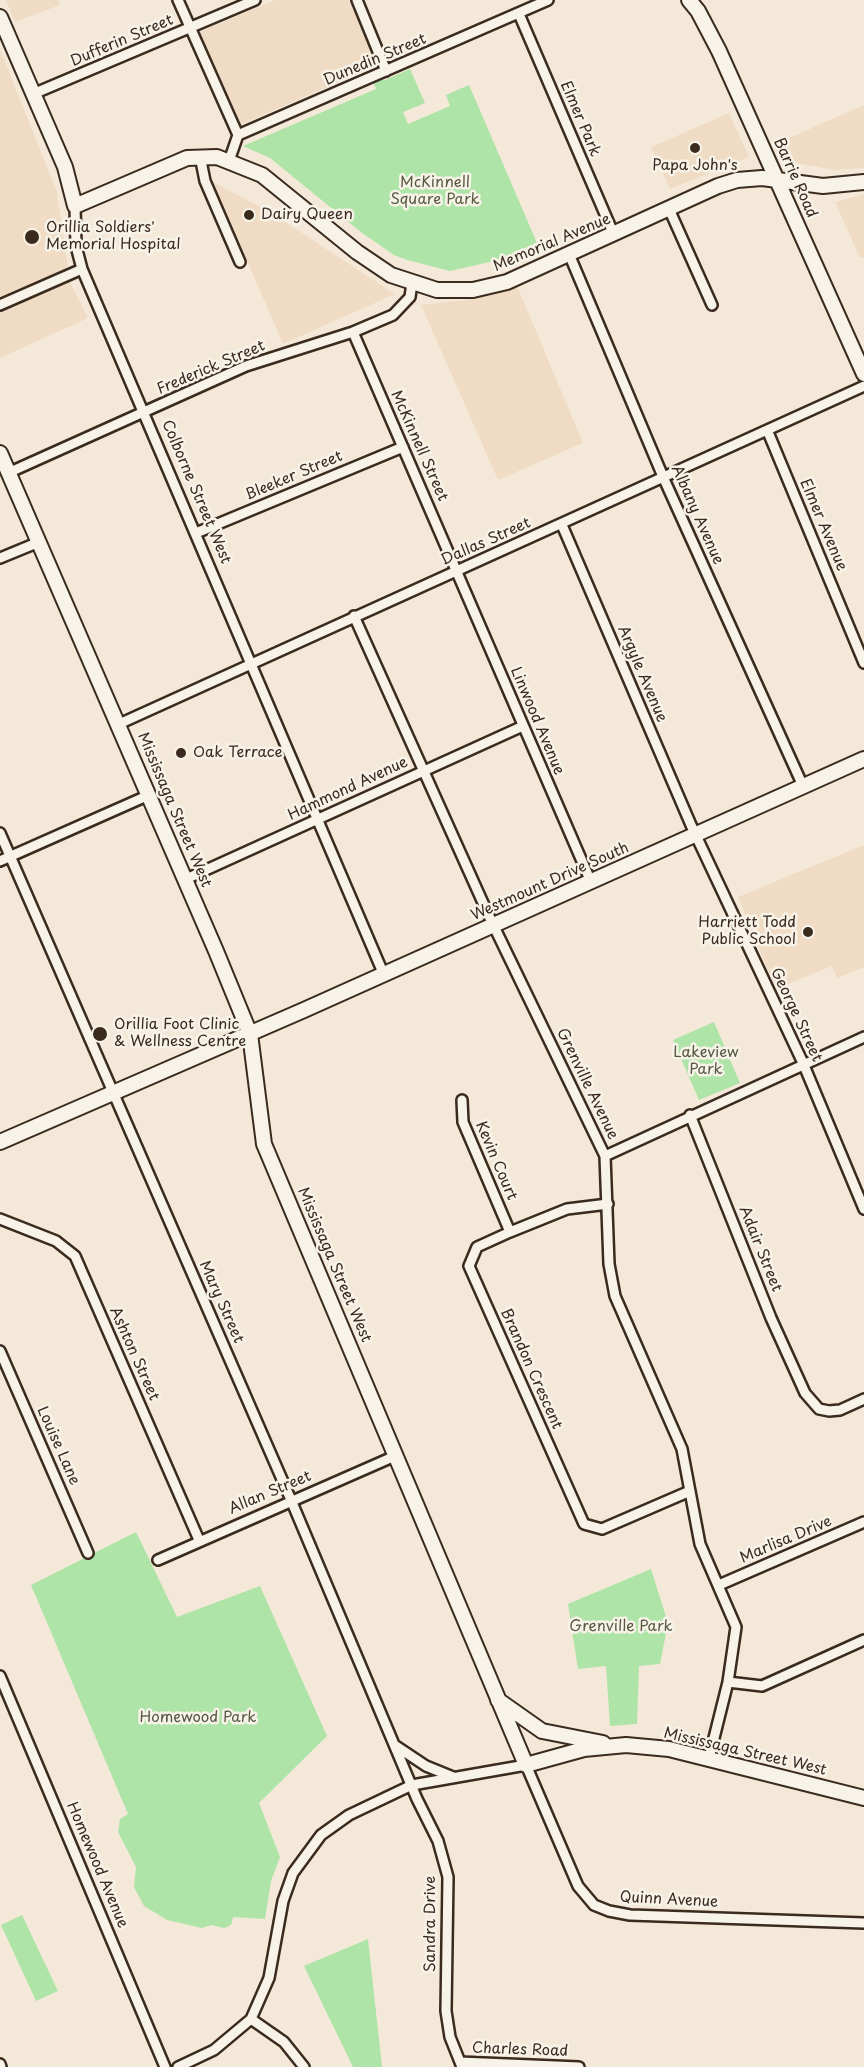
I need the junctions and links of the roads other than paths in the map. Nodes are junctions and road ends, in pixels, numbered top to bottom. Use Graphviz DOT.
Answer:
graph roads {
  1 [pos="178,0"];
  2 [pos="255,0"];
  3 [pos="357,0"];
  4 [pos="548,0"];
  5 [pos="689,0"];
  6 [pos="519,14"];
  7 [pos="0,17"];
  8 [pos="191,28"];
  9 [pos="386,71"];
  10 [pos="33,94"];
  11 [pos="238,135"];
  12 [pos="200,156"];
  13 [pos="229,161"];
  14 [pos="778,180"];
  15 [pos="864,182"];
  16 [pos="75,206"];
  17 [pos="669,209"];
  18 [pos="614,235"];
  19 [pos="569,255"];
  20 [pos="240,262"];
  21 [pos="82,269"];
  22 [pos="412,283"];
  23 [pos="0,305"];
  24 [pos="712,305"];
  25 [pos="353,332"];
  26 [pos="864,374"];
  27 [pos="864,386"];
  28 [pos="143,412"];
  29 [pos="768,432"];
  30 [pos="403,447"];
  31 [pos="0,453"];
  32 [pos="8,472"];
  33 [pos="664,479"];
  34 [pos="562,525"];
  35 [pos="196,533"];
  36 [pos="39,542"];
  37 [pos="0,558"];
  38 [pos="457,571"];
  39 [pos="354,616"];
  40 [pos="252,662"];
  41 [pos="864,663"];
  42 [pos="119,724"];
  43 [pos="523,726"];
  44 [pos="864,759"];
  45 [pos="423,770"];
  46 [pos="803,786"];
  47 [pos="150,795"];
  48 [pos="317,821"];
  49 [pos="0,833"];
  50 [pos="696,836"];
  51 [pos="10,856"];
  52 [pos="0,861"];
  53 [pos="186,879"];
  54 [pos="591,882"];
  55 [pos="493,925"];
  56 [pos="384,975"];
  57 [pos="250,1034"];
  58 [pos="864,1036"];
  59 [pos="803,1063"];
  60 [pos="113,1092"];
  61 [pos="462,1100"];
  62 [pos="690,1115"];
  63 [pos="0,1142"];
  64 [pos="605,1156"];
  65 [pos="608,1203"];
  66 [pos="864,1209"];
  67 [pos="0,1220"];
  68 [pos="510,1232"];
  69 [pos="0,1351"];
  70 [pos="864,1399"];
  71 [pos="395,1456"];
  72 [pos="690,1491"];
  73 [pos="291,1500"];
  74 [pos="864,1522"];
  75 [pos="199,1540"];
  76 [pos="88,1553"];
  77 [pos="158,1560"];
  78 [pos="719,1585"];
  79 [pos="864,1640"];
  80 [pos="0,1676"];
  81 [pos="728,1682"];
  82 [pos="498,1699"];
  83 [pos="396,1746"];
  84 [pos="620,1746"];
  85 [pos="709,1758"];
  86 [pos="526,1766"];
  87 [pos="453,1778"];
  88 [pos="412,1785"];
  89 [pos="864,1798"];
  90 [pos="864,1923"];
  91 [pos="251,2019"];
  92 [pos="461,2065"];
  93 [pos="165,2067"];
  94 [pos="178,2067"];
  95 [pos="304,2067"];
  96 [pos="579,2067"];
  1 -- 8 [label="street"];
  2 -- 8 [label="street, Dufferin Street"];
  3 -- 9 [label="street"];
  4 -- 6 [label="street, Dunedin Street"];
  5 -- 14 [label="street, Barrie Road"];
  6 -- 9 [label="street, Dunedin Street"];
  6 -- 18 [label="street, Elmer Park"];
  7 -- 10 [label="street, Colborne Street West"];
  8 -- 10 [label="street, Dufferin Street"];
  8 -- 11 [label="street"];
  9 -- 11 [label="street, Dunedin Street"];
  10 -- 16 [label="street, Colborne Street West"];
  11 -- 13 [label="street"];
  12 -- 13 [label="street, Memorial Avenue"];
  12 -- 16 [label="street, Memorial Avenue"];
  12 -- 20 [label="street"];
  13 -- 22 [label="street, Memorial Avenue"];
  14 -- 15 [label="street, Memorial Avenue"];
  14 -- 17 [label="street, Memorial Avenue"];
  14 -- 26 [label="street, Barrie Road"];
  16 -- 21 [label="street, Colborne Street West"];
  17 -- 18 [label="street, Memorial Avenue"];
  17 -- 24 [label="street"];
  18 -- 19 [label="street, Memorial Avenue"];
  19 -- 22 [label="street, Memorial Avenue"];
  19 -- 33 [label="street, Albany Avenue"];
  21 -- 23 [label="street"];
  21 -- 28 [label="street, Colborne Street West"];
  22 -- 25 [label="street, Frederick Street"];
  25 -- 28 [label="street, Frederick Street"];
  25 -- 30 [label="street, McKinnell Street"];
  27 -- 29 [label="street, Dallas Street"];
  28 -- 32 [label="street, Frederick Street"];
  28 -- 35 [label="street, Colborne Street West"];
  29 -- 33 [label="street, Dallas Street"];
  29 -- 41 [label="street, Elmer Avenue"];
  30 -- 35 [label="street, Bleeker Street"];
  30 -- 38 [label="street, McKinnell Street"];
  31 -- 32 [label="street, Mississaga Street West"];
  32 -- 36 [label="street, Mississaga Street West"];
  33 -- 34 [label="street, Dallas Street"];
  33 -- 46 [label="street, Albany Avenue"];
  34 -- 38 [label="street, Dallas Street"];
  34 -- 50 [label="street, Argyle Avenue"];
  35 -- 40 [label="street, Colborne Street West"];
  36 -- 37 [label="street"];
  36 -- 42 [label="street, Mississaga Street West"];
  38 -- 39 [label="street, Dallas Street"];
  38 -- 43 [label="street, Linwood Avenue"];
  39 -- 40 [label="street, Dallas Street"];
  39 -- 45 [label="street, Grenville Avenue"];
  40 -- 42 [label="street, Dallas Street"];
  40 -- 48 [label="street, Colborne Street West"];
  42 -- 47 [label="street, Mississaga Street West"];
  43 -- 45 [label="street, Hammond Avenue"];
  43 -- 54 [label="street, Linwood Avenue"];
  44 -- 46 [label="street, Westmount Drive South"];
  45 -- 48 [label="street, Hammond Avenue"];
  45 -- 55 [label="street, Grenville Avenue"];
  46 -- 50 [label="street, Westmount Drive South"];
  47 -- 51 [label="street"];
  47 -- 53 [label="street, Mississaga Street West"];
  48 -- 53 [label="street, Hammond Avenue"];
  48 -- 56 [label="street, Colborne Street West"];
  49 -- 51 [label="street, Mary Street"];
  50 -- 54 [label="street, Westmount Drive South"];
  50 -- 59 [label="street, George Street"];
  51 -- 52 [label="street"];
  51 -- 60 [label="street, Mary Street"];
  53 -- 57 [label="street, Mississaga Street West"];
  54 -- 55 [label="street, Westmount Drive South"];
  55 -- 56 [label="street, Westmount Drive South"];
  55 -- 64 [label="street, Grenville Avenue"];
  56 -- 57 [label="street, Westmount Drive South"];
  57 -- 60 [label="street, Westmount Drive South"];
  57 -- 71 [label="street, Mississaga Street West"];
  58 -- 59 [label="street"];
  59 -- 62 [label="street"];
  59 -- 66 [label="street, George Street"];
  60 -- 63 [label="street, Westmount Drive South"];
  60 -- 73 [label="street, Mary Street"];
  61 -- 68 [label="street, Kevin Court"];
  62 -- 64 [label="street"];
  62 -- 70 [label="street, Adair Street"];
  64 -- 65 [label="street, Grenville Avenue"];
  65 -- 68 [label="street, Brandon Crescent"];
  65 -- 72 [label="street, Grenville Avenue"];
  67 -- 75 [label="street, Ashton Street"];
  68 -- 72 [label="street, Brandon Crescent"];
  69 -- 76 [label="street, Louise Lane"];
  71 -- 73 [label="street, Allan Street"];
  71 -- 82 [label="street, Mississaga Street West"];
  72 -- 78 [label="street, Grenville Avenue"];
  73 -- 75 [label="street, Allan Street"];
  73 -- 83 [label="street, Mary Street"];
  74 -- 78 [label="street, Marlisa Drive"];
  75 -- 77 [label="street, Allan Street"];
  78 -- 81 [label="street, Grenville Avenue"];
  79 -- 81 [label="street"];
  80 -- 93 [label="street, Homewood Avenue"];
  81 -- 85 [label="street, Grenville Avenue"];
  82 -- 84 [label="street"];
  82 -- 86 [label="street, Mississaga Street West"];
  83 -- 87 [label="street"];
  83 -- 88 [label="street, Mary Street"];
  84 -- 85 [label="street, Mississaga Street West"];
  84 -- 86 [label="street, Mississaga Street West"];
  85 -- 89 [label="street, Mississaga Street West"];
  86 -- 87 [label="street"];
  86 -- 90 [label="street, Quinn Avenue"];
  87 -- 88 [label="street"];
  88 -- 91 [label="street"];
  88 -- 92 [label="street, Sandra Drive"];
  91 -- 94 [label="street"];
  91 -- 95 [label="street"];
  92 -- 96 [label="street, Charles Road"];
}
